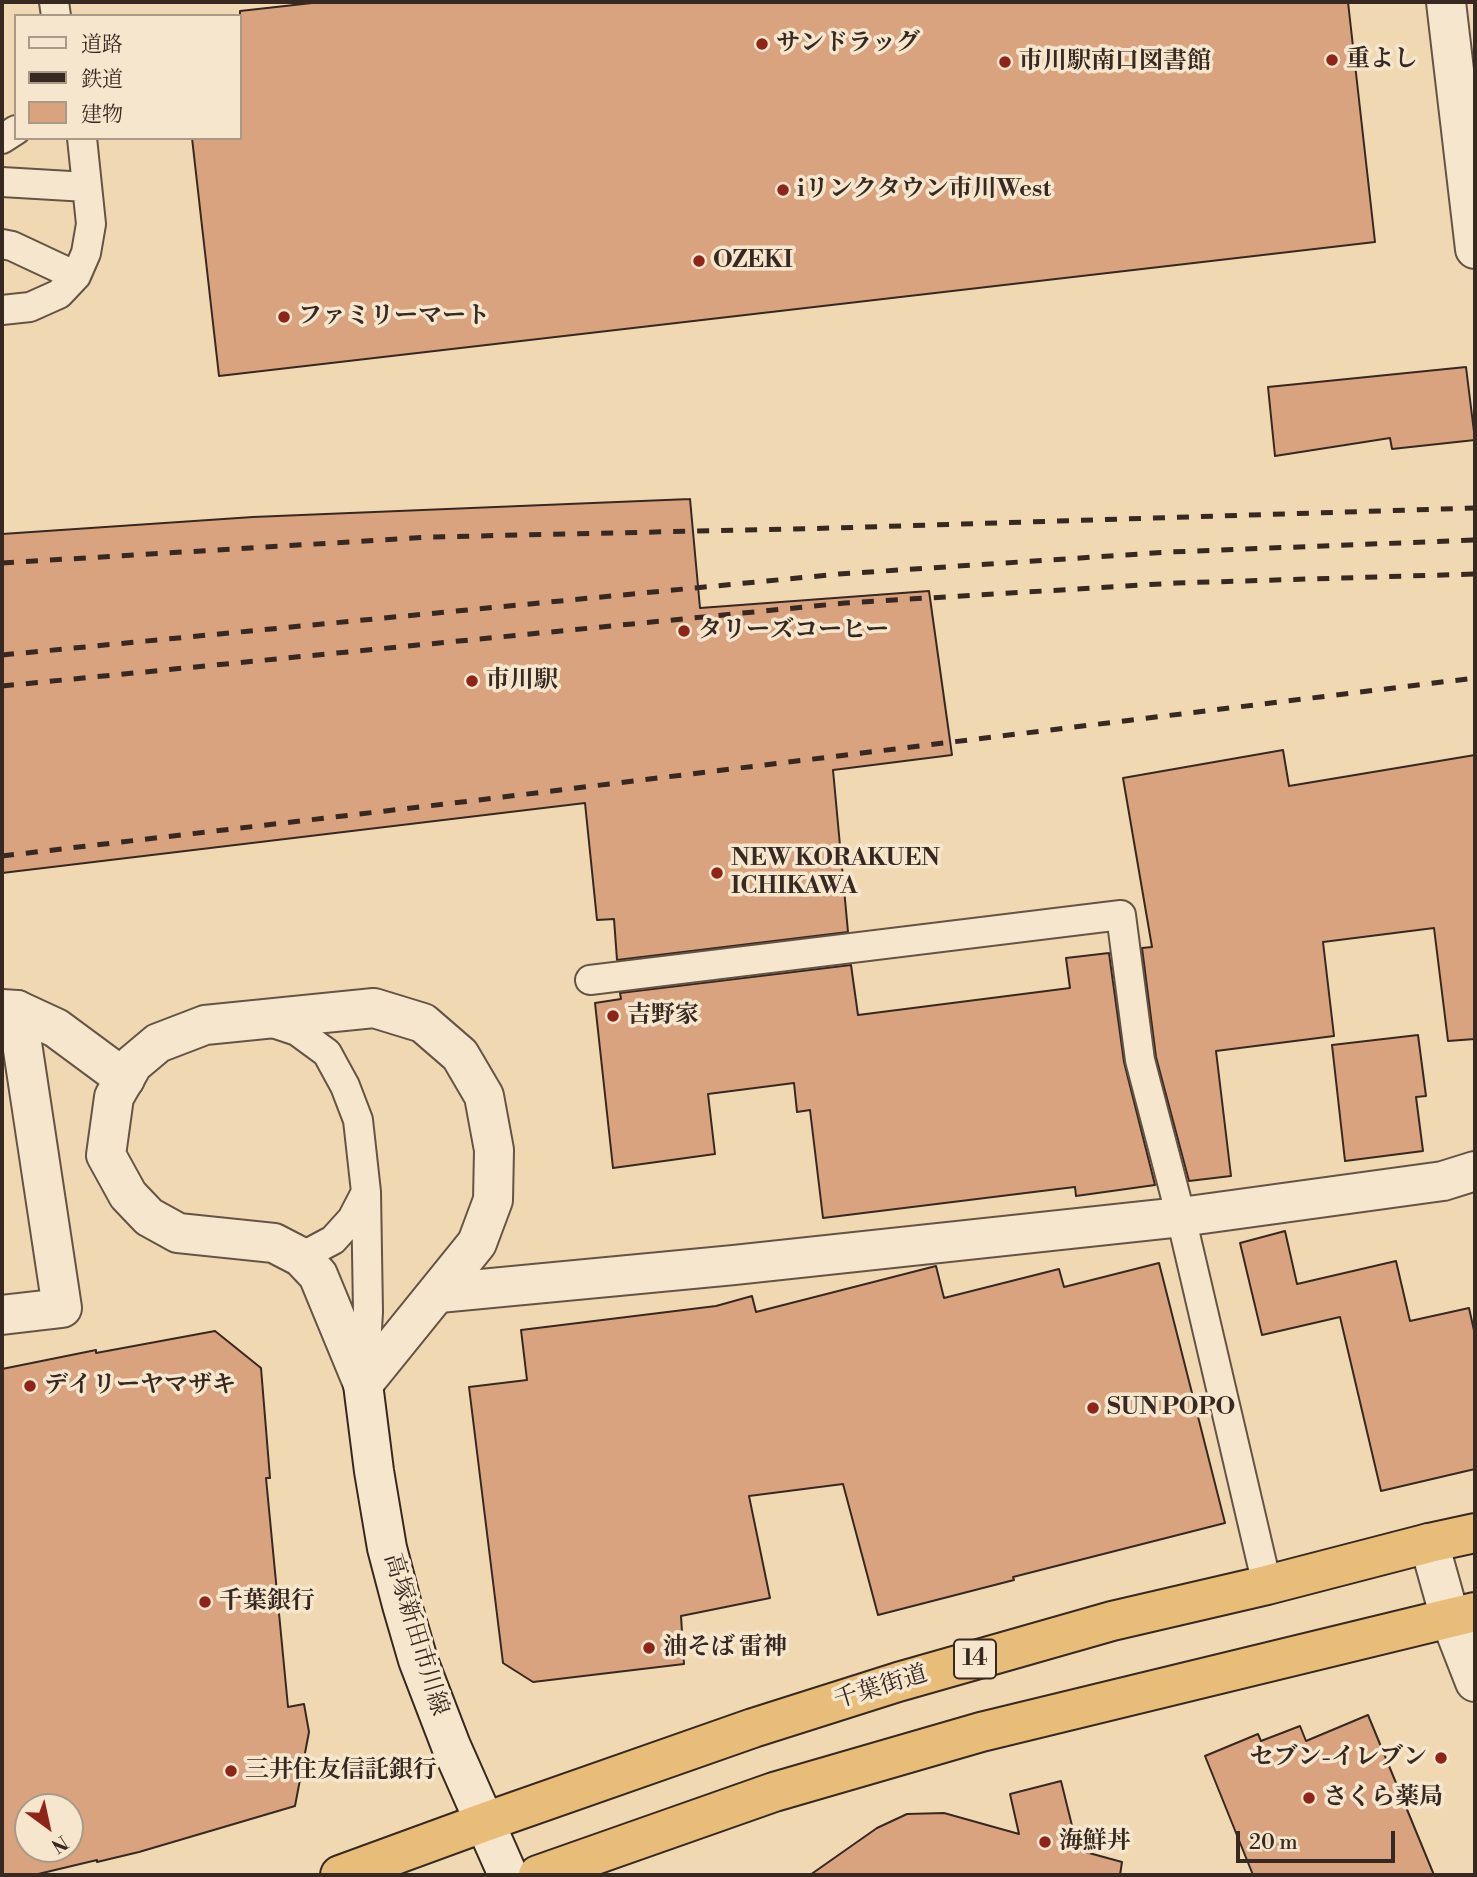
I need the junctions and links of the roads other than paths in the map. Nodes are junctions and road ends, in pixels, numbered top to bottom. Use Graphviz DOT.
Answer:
graph roads {
  1 [pos="1446,2"];
  2 [pos="82,140"];
  3 [pos="2,182"];
  4 [pos="87,187"];
  5 [pos="2,244"];
  6 [pos="1475,249"];
  7 [pos="76,276"];
  8 [pos="2,310"];
  9 [pos="590,980"];
  10 [pos="9,1010"];
  11 [pos="261,1019"];
  12 [pos="124,1079"];
  13 [pos="1475,1171"];
  14 [pos="366,1192"];
  15 [pos="1181,1217"];
  16 [pos="301,1257"];
  17 [pos="439,1293"];
  18 [pos="2,1315"];
  19 [pos="363,1384"];
  20 [pos="1475,1533"];
  21 [pos="1429,1542"];
  22 [pos="1268,1585"];
  23 [pos="1462,1615"];
  24 [pos="1475,1682"];
  25 [pos="485,1822"];
  26 [pos="340,1875"];
  27 [pos="508,1875"];
  28 [pos="538,1875"];
  1 -- 6 [label="street"];
  2 -- 4 [label="lane"];
  3 -- 4 [label="lane"];
  4 -- 7 [label="lane"];
  5 -- 7 [label="lane"];
  7 -- 8 [label="lane"];
  9 -- 15 [label="lane"];
  10 -- 12 [label="street"];
  10 -- 18 [label="street"];
  11 -- 12 [label="street"];
  11 -- 14 [label="lane"];
  11 -- 17 [label="street"];
  12 -- 16 [label="street"];
  13 -- 15 [label="street"];
  14 -- 16 [label="lane"];
  14 -- 19 [label="lane"];
  15 -- 17 [label="street"];
  15 -- 22 [label="lane"];
  16 -- 19 [label="street, 高塚新田市川線"];
  17 -- 19 [label="street"];
  19 -- 25 [label="street, 高塚新田市川線"];
  20 -- 21 [label="highway, 千葉街道 / 14"];
  21 -- 22 [label="highway, 千葉街道 / 14"];
  21 -- 23 [label="street"];
  22 -- 25 [label="highway, 千葉街道 / 14"];
  23 -- 24 [label="street"];
  23 -- 28 [label="highway"];
  25 -- 26 [label="highway, 千葉街道 / 14"];
  25 -- 27 [label="street, 高塚新田市川線"];
}
